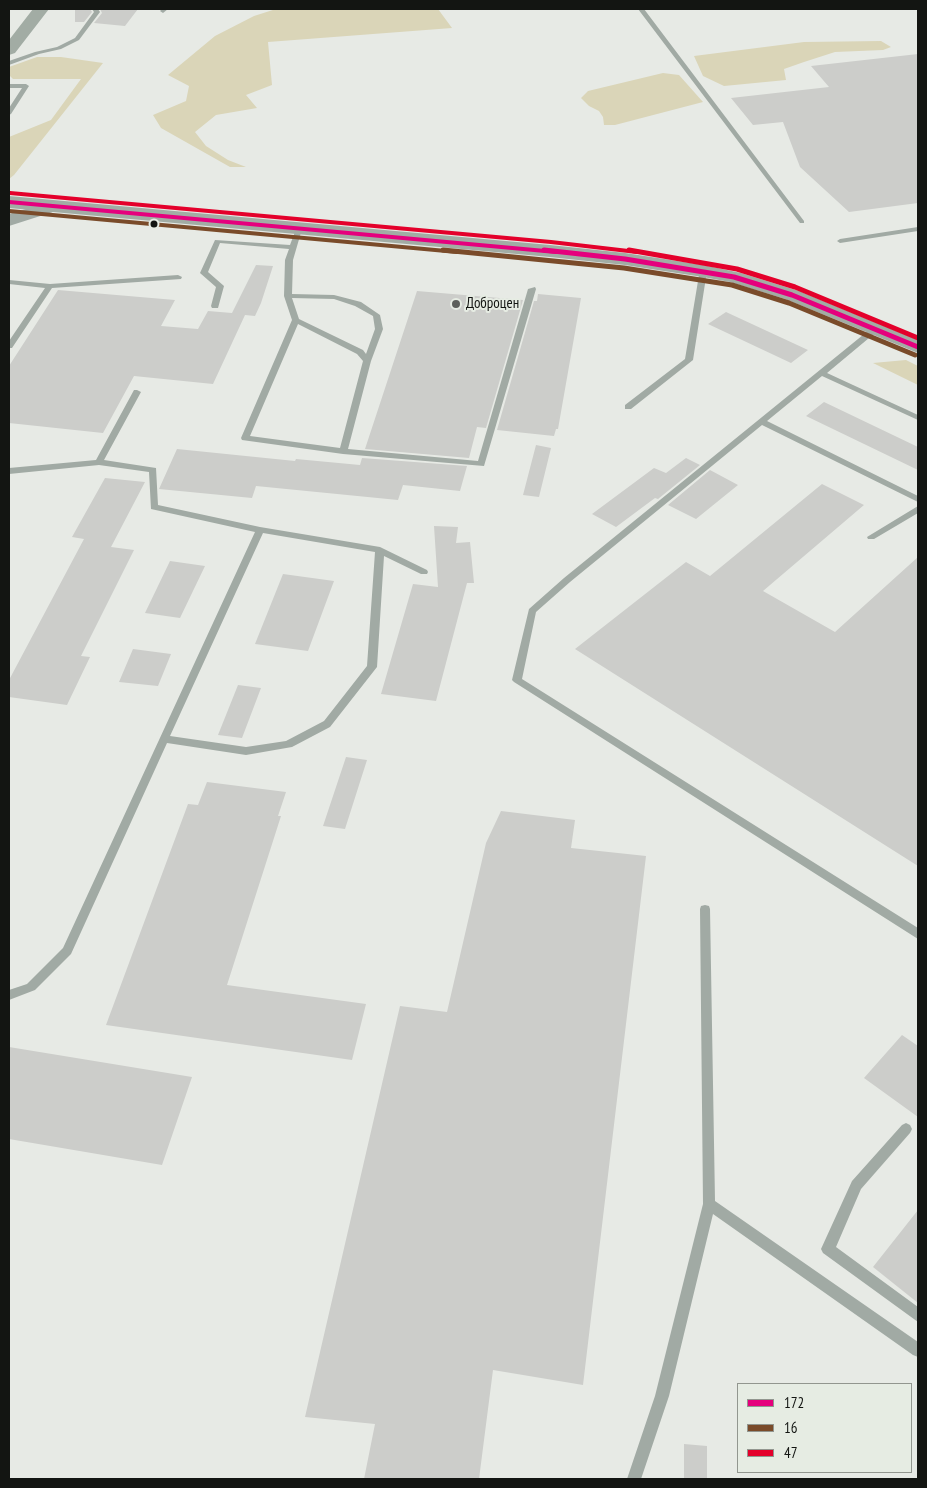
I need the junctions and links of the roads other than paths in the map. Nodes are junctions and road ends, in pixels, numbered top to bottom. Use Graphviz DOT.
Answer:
graph roads {
  1 [pos="41,9"];
  2 [pos="95,9"];
  3 [pos="640,9"];
  4 [pos="9,50"];
  5 [pos="9,63"];
  6 [pos="9,86"];
  7 [pos="9,113"];
  8 [pos="12,201"];
  9 [pos="53,206"];
  10 [pos="9,221"];
  11 [pos="802,222"];
  12 [pos="918,229"];
  13 [pos="296,238"];
  14 [pos="840,241"];
  15 [pos="703,271"];
  16 [pos="178,277"];
  17 [pos="9,282"];
  18 [pos="50,286"];
  19 [pos="532,289"];
  20 [pos="288,296"];
  21 [pos="215,306"];
  22 [pos="296,320"];
  23 [pos="877,328"];
  24 [pos="9,346"];
  25 [pos="918,347"];
  26 [pos="367,361"];
  27 [pos="821,373"];
  28 [pos="137,392"];
  29 [pos="628,407"];
  30 [pos="918,418"];
  31 [pos="762,422"];
  32 [pos="343,451"];
  33 [pos="99,462"];
  34 [pos="9,472"];
  35 [pos="918,499"];
  36 [pos="918,509"];
  37 [pos="260,530"];
  38 [pos="871,537"];
  39 [pos="380,550"];
  40 [pos="424,572"];
  41 [pos="164,739"];
  42 [pos="705,909"];
  43 [pos="918,934"];
  44 [pos="9,995"];
  45 [pos="906,1129"];
  46 [pos="709,1204"];
  47 [pos="918,1315"];
  48 [pos="918,1350"];
  49 [pos="634,1479"];
  1 -- 4 [label="main road"];
  2 -- 5 [label="lane"];
  3 -- 11 [label="lane"];
  6 -- 7 [label="lane"];
  8 -- 9 [label="main road"];
  9 -- 10 [label="street"];
  9 -- 13 [label="main road"];
  12 -- 14 [label="lane"];
  13 -- 15 [label="main road"];
  13 -- 20 [label="lane"];
  13 -- 21 [label="lane"];
  15 -- 23 [label="main road"];
  15 -- 29 [label="lane"];
  16 -- 18 [label="lane"];
  17 -- 18 [label="lane"];
  18 -- 24 [label="lane"];
  19 -- 32 [label="lane"];
  20 -- 22 [label="lane"];
  20 -- 26 [label="lane"];
  22 -- 26 [label="lane"];
  22 -- 32 [label="lane"];
  23 -- 25 [label="main road"];
  23 -- 27 [label="lane"];
  26 -- 32 [label="lane"];
  27 -- 30 [label="lane"];
  27 -- 31 [label="lane"];
  28 -- 33 [label="lane"];
  31 -- 35 [label="lane"];
  31 -- 43 [label="lane"];
  33 -- 34 [label="lane"];
  33 -- 37 [label="lane"];
  36 -- 38 [label="lane"];
  37 -- 39 [label="lane"];
  37 -- 41 [label="lane"];
  39 -- 40 [label="lane"];
  39 -- 41 [label="lane"];
  41 -- 44 [label="lane"];
  42 -- 46 [label="lane"];
  45 -- 47 [label="lane"];
  46 -- 48 [label="lane"];
  46 -- 49 [label="lane"];
}
